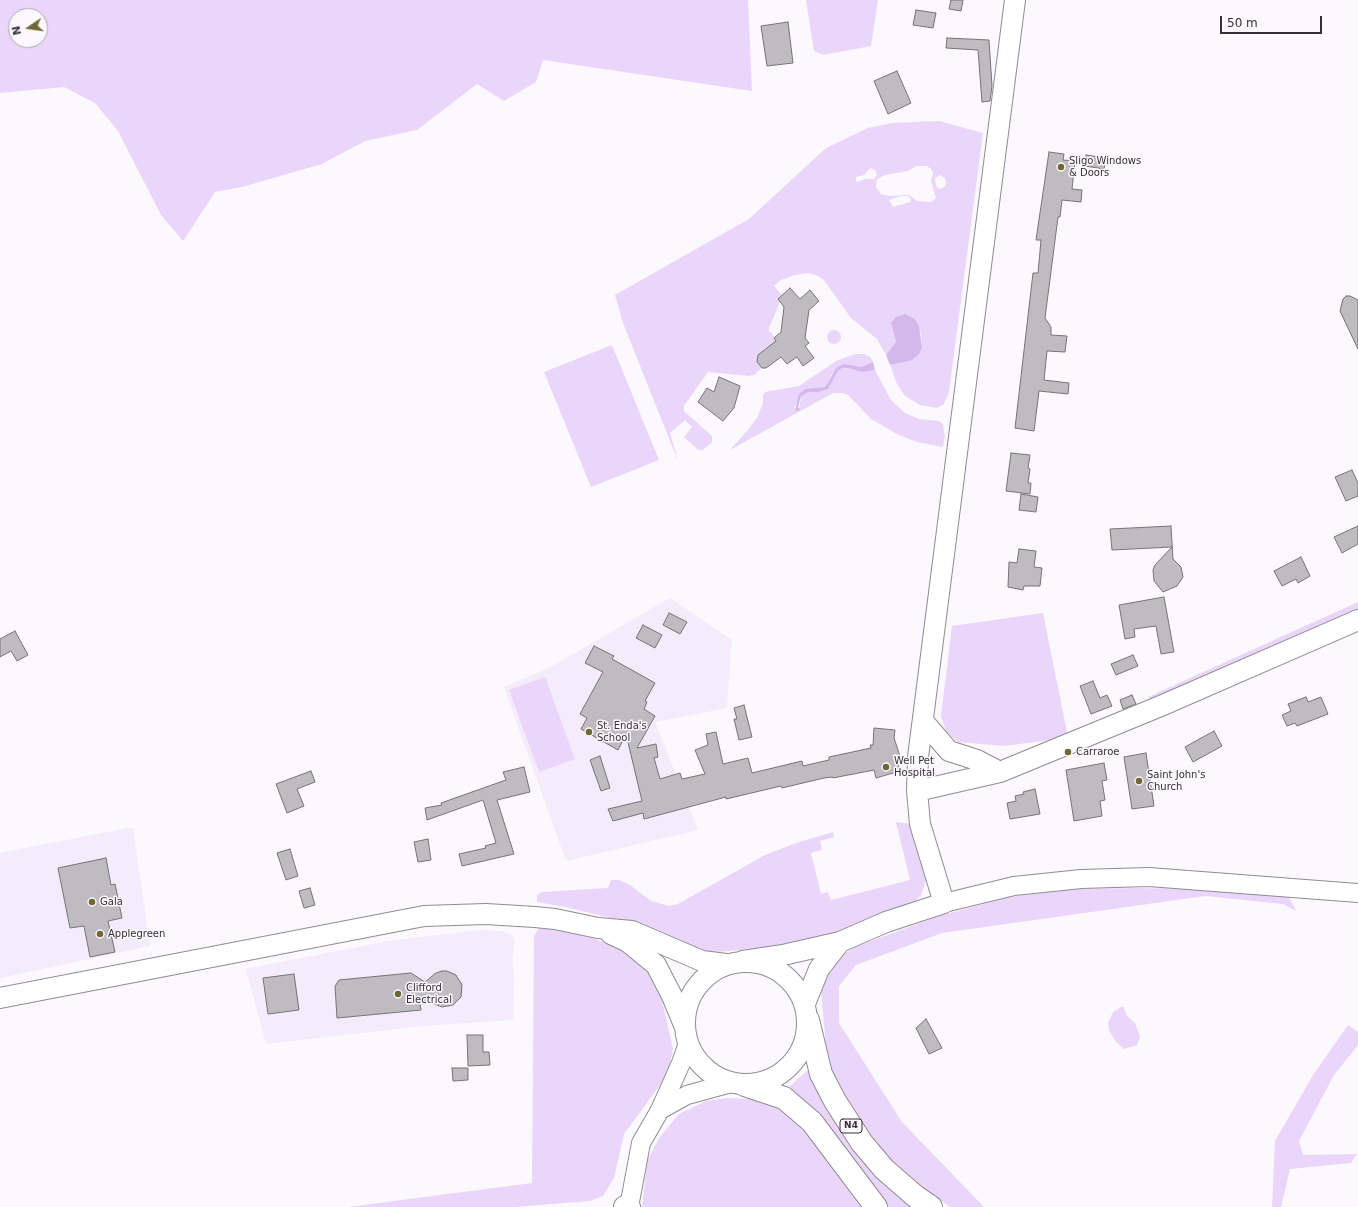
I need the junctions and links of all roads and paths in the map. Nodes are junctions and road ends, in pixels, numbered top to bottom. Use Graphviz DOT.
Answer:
graph roads {
  1 [pos="1015,0"];
  2 [pos="1358,620"];
  3 [pos="923,721"];
  4 [pos="1000,772"];
  5 [pos="917,791"];
  6 [pos="1358,893"];
  7 [pos="944,903"];
  8 [pos="598,928"];
  9 [pos="840,942"];
  10 [pos="735,963"];
  11 [pos="0,998"];
  12 [pos="806,1012"];
  13 [pos="686,1035"];
  14 [pos="738,1084"];
  15 [pos="660,1110"];
  16 [pos="626,1207"];
  17 [pos="629,1207"];
  18 [pos="876,1207"];
  19 [pos="931,1207"];
  1 -- 3 [label="main road"];
  2 -- 4 [label="main road"];
  3 -- 4 [label="main road"];
  3 -- 5 [label="main road"];
  4 -- 5 [label="main road"];
  5 -- 7 [label="main road"];
  6 -- 7 [label="street"];
  7 -- 9 [label="main road"];
  8 -- 10 [label="main road"];
  8 -- 11 [label="main road"];
  8 -- 13 [label="main road"];
  9 -- 10 [label="main road"];
  9 -- 12 [label="main road"];
  10 -- 12 [label="main road"];
  10 -- 13 [label="main road"];
  12 -- 14 [label="main road"];
  12 -- 19 [label="highway, N4"];
  13 -- 14 [label="main road"];
  13 -- 15 [label="street"];
  14 -- 15 [label="street"];
  14 -- 18 [label="highway"];
  15 -- 17 [label="street"];
  16 -- 17 [label="highway"];
}
